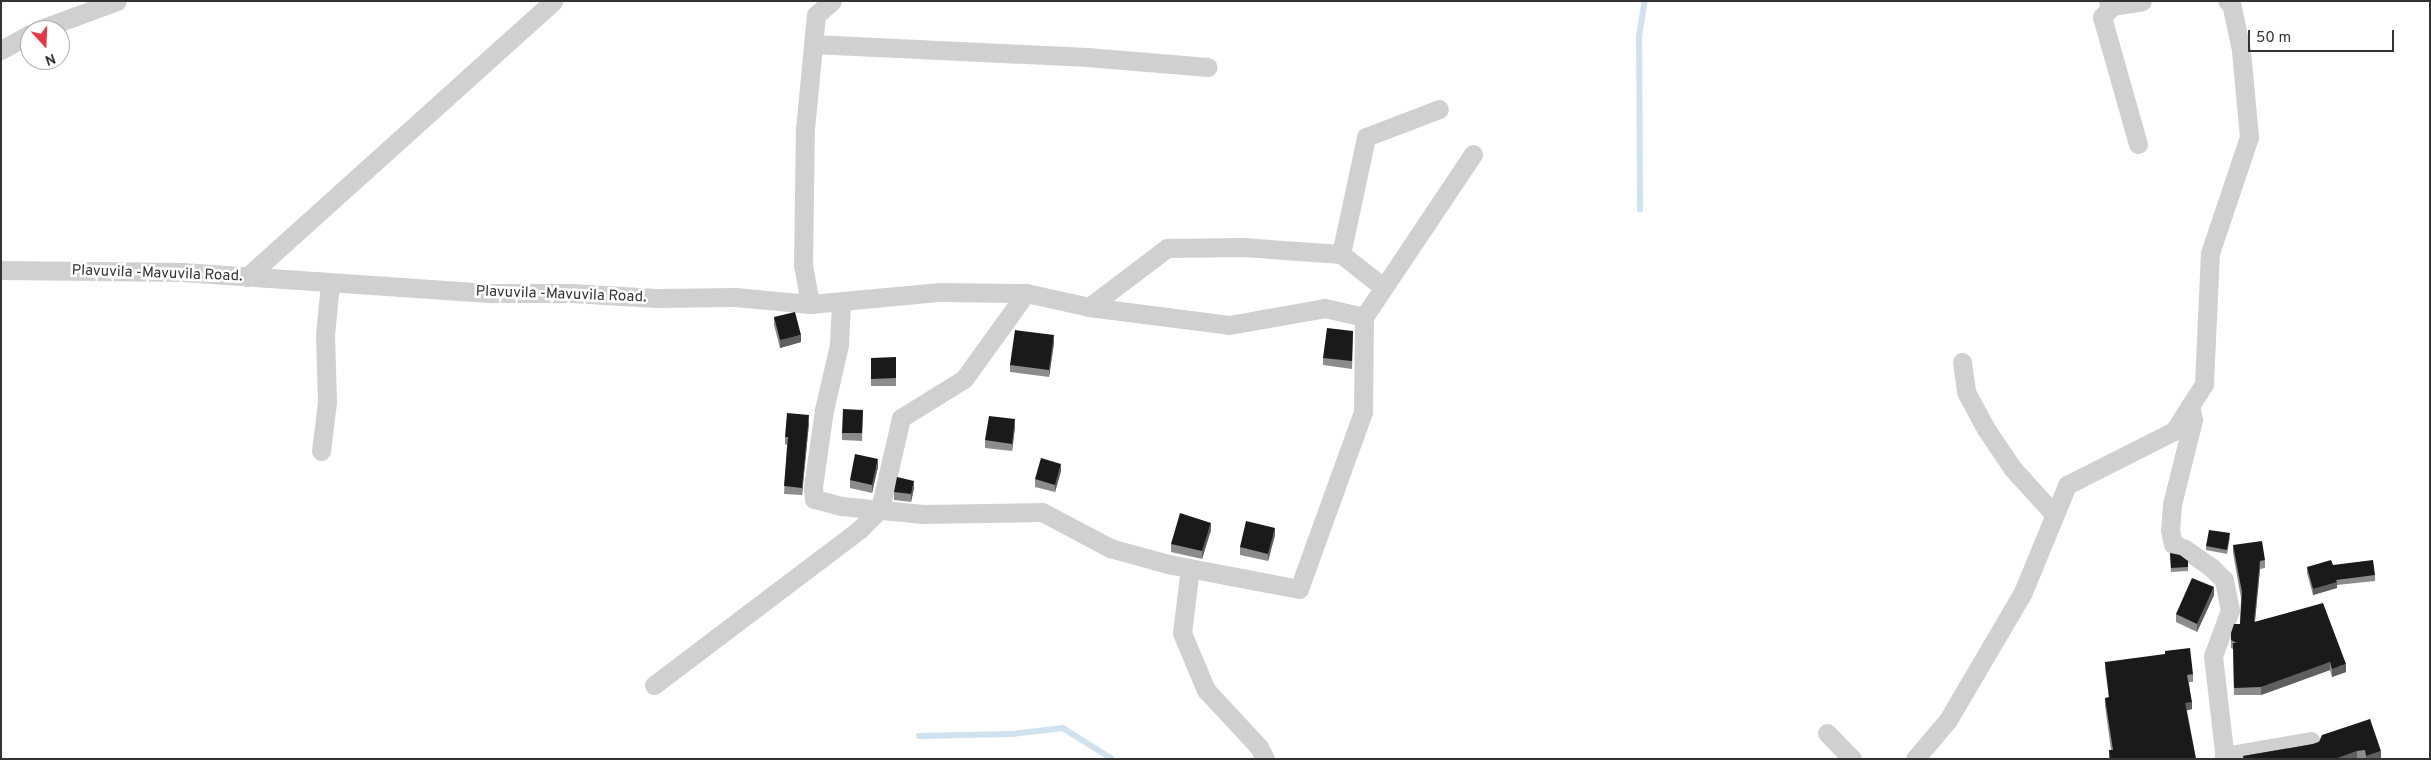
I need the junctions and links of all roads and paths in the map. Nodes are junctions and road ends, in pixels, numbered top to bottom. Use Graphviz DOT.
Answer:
graph roads {
  1 [pos="117,1"];
  2 [pos="553,1"];
  3 [pos="832,1"];
  4 [pos="2142,1"];
  5 [pos="2227,1"];
  6 [pos="2110,3"];
  7 [pos="65,20"];
  8 [pos="20,40"];
  9 [pos="813,44"];
  10 [pos="1,50"];
  11 [pos="1208,67"];
  12 [pos="1438,109"];
  13 [pos="2138,144"];
  14 [pos="1473,154"];
  15 [pos="1341,254"];
  16 [pos="1,270"];
  17 [pos="247,277"];
  18 [pos="330,283"];
  19 [pos="1384,287"];
  20 [pos="1026,293"];
  21 [pos="840,302"];
  22 [pos="810,304"];
  23 [pos="1090,307"];
  24 [pos="1364,317"];
  25 [pos="1962,362"];
  26 [pos="2190,406"];
  27 [pos="321,451"];
  28 [pos="880,510"];
  29 [pos="2055,516"];
  30 [pos="1190,568"];
  31 [pos="654,685"];
  32 [pos="1827,733"];
  33 [pos="2311,741"];
  34 [pos="2224,757"];
  35 [pos="1265,759"];
  36 [pos="1852,759"];
  37 [pos="1915,759"];
  1 -- 7 [label="street"];
  2 -- 17 [label="street"];
  3 -- 9 [label="street"];
  4 -- 6 [label="street"];
  5 -- 26 [label="street"];
  6 -- 13 [label="street"];
  8 -- 10 [label="street"];
  9 -- 11 [label="street"];
  9 -- 22 [label="street"];
  12 -- 15 [label="street"];
  14 -- 19 [label="street"];
  15 -- 19 [label="street"];
  15 -- 23 [label="street"];
  16 -- 17 [label="street, Plavuvila -Mavuvila Road."];
  17 -- 18 [label="street, Plavuvila -Mavuvila Road."];
  18 -- 22 [label="street, Plavuvila -Mavuvila Road."];
  18 -- 27 [label="street"];
  19 -- 24 [label="street"];
  20 -- 21 [label="street, Plavuvila -Mavuvila Road."];
  20 -- 23 [label="street, Plavuvila -Mavuvila Road."];
  20 -- 28 [label="street"];
  21 -- 22 [label="street, Plavuvila -Mavuvila Road."];
  21 -- 28 [label="street"];
  23 -- 24 [label="street, Plavuvila -Mavuvila Road."];
  24 -- 30 [label="street"];
  25 -- 29 [label="street"];
  26 -- 29 [label="street"];
  26 -- 34 [label="street"];
  28 -- 30 [label="street"];
  28 -- 31 [label="street"];
  29 -- 37 [label="street"];
  30 -- 35 [label="street"];
  32 -- 36 [label="street"];
  33 -- 34 [label="street"];
}
